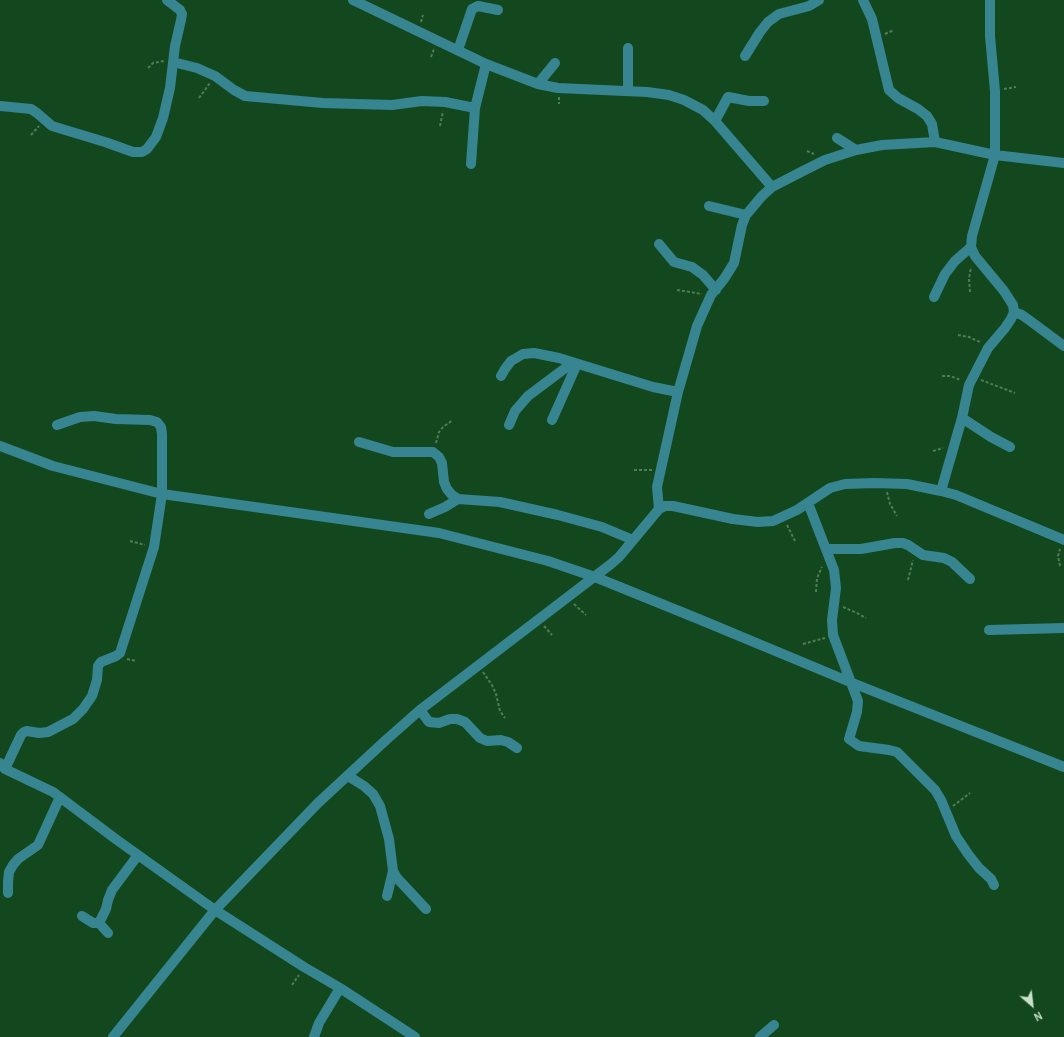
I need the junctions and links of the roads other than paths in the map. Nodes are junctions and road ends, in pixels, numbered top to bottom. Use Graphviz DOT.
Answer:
graph roads {
  1 [pos="167,0"];
  2 [pos="353,0"];
  3 [pos="819,0"];
  4 [pos="863,0"];
  5 [pos="990,0"];
  6 [pos="498,10"];
  7 [pos="628,48"];
  8 [pos="458,50"];
  9 [pos="745,56"];
  10 [pos="173,62"];
  11 [pos="486,64"];
  12 [pos="554,64"];
  13 [pos="538,84"];
  14 [pos="628,90"];
  15 [pos="764,101"];
  16 [pos="0,106"];
  17 [pos="475,108"];
  18 [pos="715,121"];
  19 [pos="837,138"];
  20 [pos="935,142"];
  21 [pos="856,150"];
  22 [pos="995,155"];
  23 [pos="1064,163"];
  24 [pos="471,164"];
  25 [pos="772,187"];
  26 [pos="709,206"];
  27 [pos="746,216"];
  28 [pos="659,244"];
  29 [pos="973,252"];
  30 [pos="713,292"];
  31 [pos="934,297"];
  32 [pos="1014,312"];
  33 [pos="1064,346"];
  34 [pos="575,363"];
  35 [pos="501,376"];
  36 [pos="678,392"];
  37 [pos="962,418"];
  38 [pos="552,420"];
  39 [pos="57,425"];
  40 [pos="509,425"];
  41 [pos="359,442"];
  42 [pos="0,446"];
  43 [pos="1010,447"];
  44 [pos="941,490"];
  45 [pos="162,494"];
  46 [pos="458,500"];
  47 [pos="808,503"];
  48 [pos="659,509"];
  49 [pos="428,514"];
  50 [pos="1061,539"];
  51 [pos="633,540"];
  52 [pos="827,554"];
  53 [pos="595,578"];
  54 [pos="970,579"];
  55 [pos="1064,628"];
  56 [pos="989,630"];
  57 [pos="850,682"];
  58 [pos="420,710"];
  59 [pos="516,748"];
  60 [pos="3,766"];
  61 [pos="1064,767"];
  62 [pos="348,776"];
  63 [pos="60,797"];
  64 [pos="138,855"];
  65 [pos="393,871"];
  66 [pos="994,885"];
  67 [pos="8,893"];
  68 [pos="387,896"];
  69 [pos="426,909"];
  70 [pos="215,910"];
  71 [pos="82,916"];
  72 [pos="98,923"];
  73 [pos="108,933"];
  74 [pos="340,988"];
  75 [pos="774,1025"];
  76 [pos="112,1037"];
  77 [pos="314,1037"];
  78 [pos="415,1037"];
  79 [pos="760,1037"];
  1 -- 10 [label="street"];
  2 -- 8 [label="street"];
  3 -- 9 [label="street"];
  4 -- 20 [label="street"];
  5 -- 22 [label="street"];
  6 -- 8 [label="street"];
  7 -- 14 [label="street"];
  8 -- 11 [label="street"];
  10 -- 16 [label="street"];
  10 -- 17 [label="street"];
  11 -- 13 [label="street"];
  11 -- 17 [label="street"];
  12 -- 13 [label="street"];
  13 -- 14 [label="street"];
  14 -- 18 [label="street"];
  15 -- 18 [label="street"];
  17 -- 24 [label="street"];
  18 -- 25 [label="street"];
  19 -- 21 [label="street"];
  20 -- 21 [label="street"];
  20 -- 22 [label="street"];
  21 -- 25 [label="street"];
  22 -- 23 [label="street"];
  22 -- 29 [label="street"];
  25 -- 27 [label="street"];
  26 -- 27 [label="street"];
  27 -- 30 [label="street"];
  28 -- 30 [label="street"];
  29 -- 31 [label="street"];
  29 -- 32 [label="street"];
  30 -- 36 [label="street"];
  32 -- 33 [label="street"];
  32 -- 37 [label="street"];
  34 -- 35 [label="street"];
  34 -- 36 [label="street"];
  34 -- 38 [label="street"];
  34 -- 40 [label="street"];
  36 -- 48 [label="street"];
  37 -- 43 [label="street"];
  37 -- 44 [label="street"];
  39 -- 45 [label="street"];
  41 -- 46 [label="street"];
  42 -- 45 [label="street"];
  44 -- 47 [label="street"];
  44 -- 50 [label="street"];
  45 -- 53 [label="street"];
  45 -- 60 [label="street"];
  46 -- 49 [label="street"];
  46 -- 51 [label="street"];
  47 -- 48 [label="street"];
  47 -- 52 [label="street"];
  48 -- 51 [label="street"];
  51 -- 53 [label="street"];
  52 -- 54 [label="street"];
  52 -- 57 [label="street"];
  53 -- 57 [label="street"];
  53 -- 58 [label="street"];
  55 -- 56 [label="street"];
  57 -- 61 [label="street"];
  57 -- 66 [label="street"];
  58 -- 59 [label="street"];
  58 -- 62 [label="street"];
  60 -- 63 [label="street"];
  62 -- 65 [label="street"];
  62 -- 70 [label="street"];
  63 -- 64 [label="street"];
  63 -- 67 [label="street"];
  64 -- 70 [label="street"];
  64 -- 72 [label="street"];
  65 -- 68 [label="street"];
  65 -- 69 [label="street"];
  70 -- 74 [label="street"];
  70 -- 76 [label="street"];
  71 -- 72 [label="street"];
  72 -- 73 [label="street"];
  74 -- 77 [label="street"];
  74 -- 78 [label="street"];
  75 -- 79 [label="street"];
}
